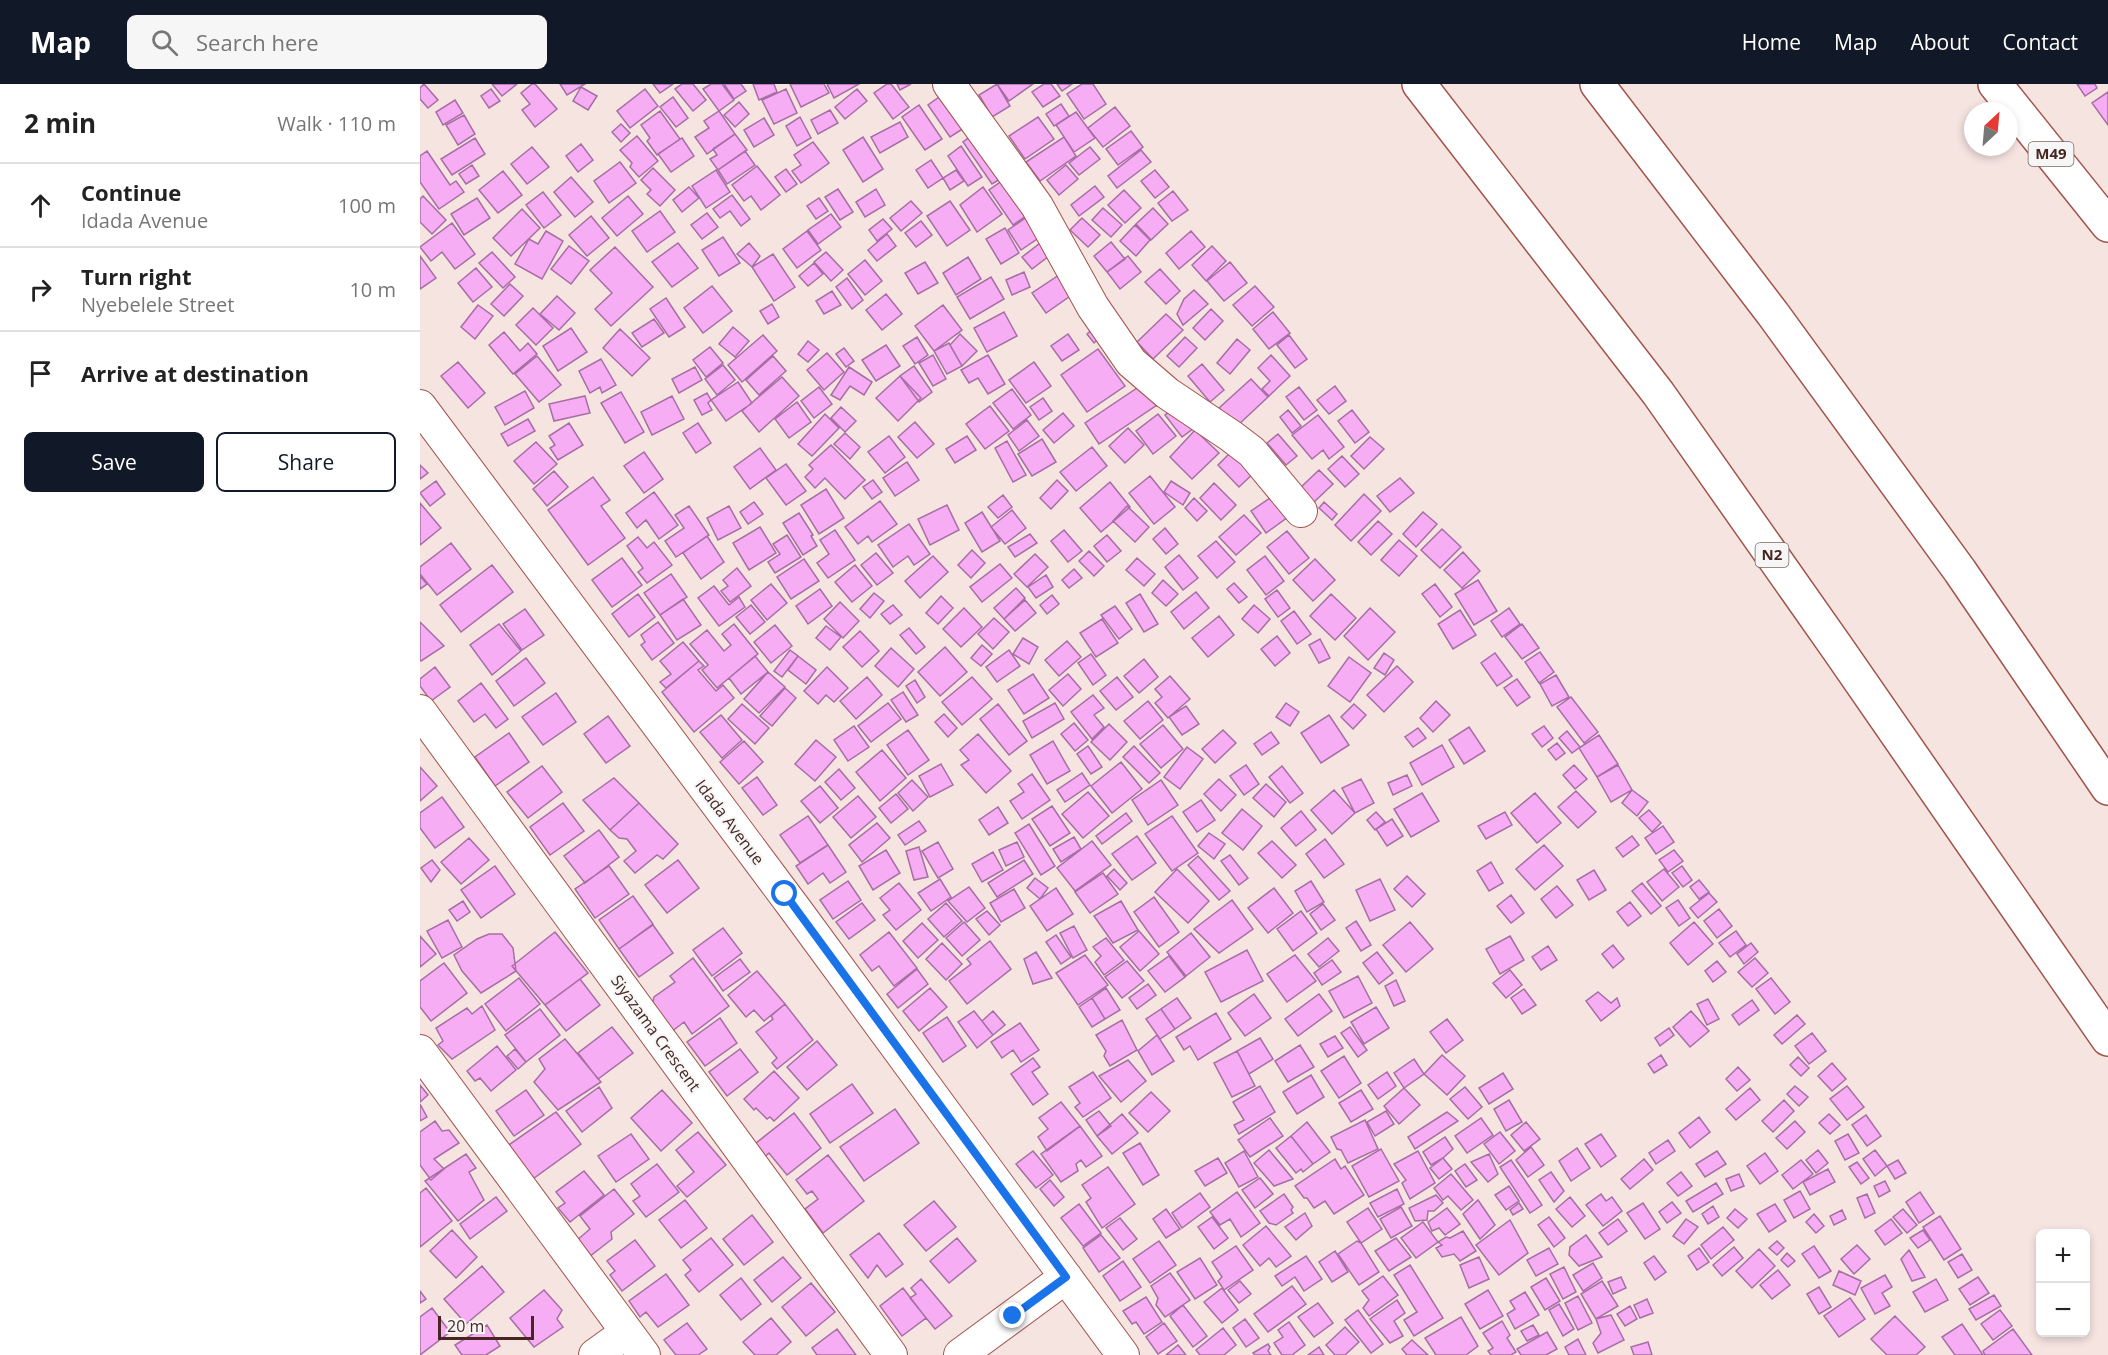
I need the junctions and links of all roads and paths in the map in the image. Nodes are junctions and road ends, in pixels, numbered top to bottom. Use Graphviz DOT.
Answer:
graph roads {
  1 [pos="949,84"];
  2 [pos="1419,84"];
  3 [pos="1597,84"];
  4 [pos="1995,84"];
  5 [pos="2108,225"];
  6 [pos="420,406"];
  7 [pos="1301,511"];
  8 [pos="420,711"];
  9 [pos="2108,788"];
  10 [pos="2108,1039"];
  11 [pos="420,1051"];
  12 [pos="1066,1277"];
  13 [pos="635,1343"];
  14 [pos="595,1355"];
  15 [pos="891,1355"];
  16 [pos="960,1355"];
  17 [pos="1123,1355"];
  1 -- 7 [label="street"];
  2 -- 10 [label="main road, N2"];
  3 -- 9 [label="main road"];
  4 -- 5 [label="main road, M49"];
  6 -- 12 [label="street, Idada Avenue"];
  8 -- 15 [label="street, Siyazama Crescent"];
  11 -- 13 [label="street"];
  12 -- 16 [label="street"];
  12 -- 17 [label="street, Idada Avenue"];
  13 -- 14 [label="street"];
}
